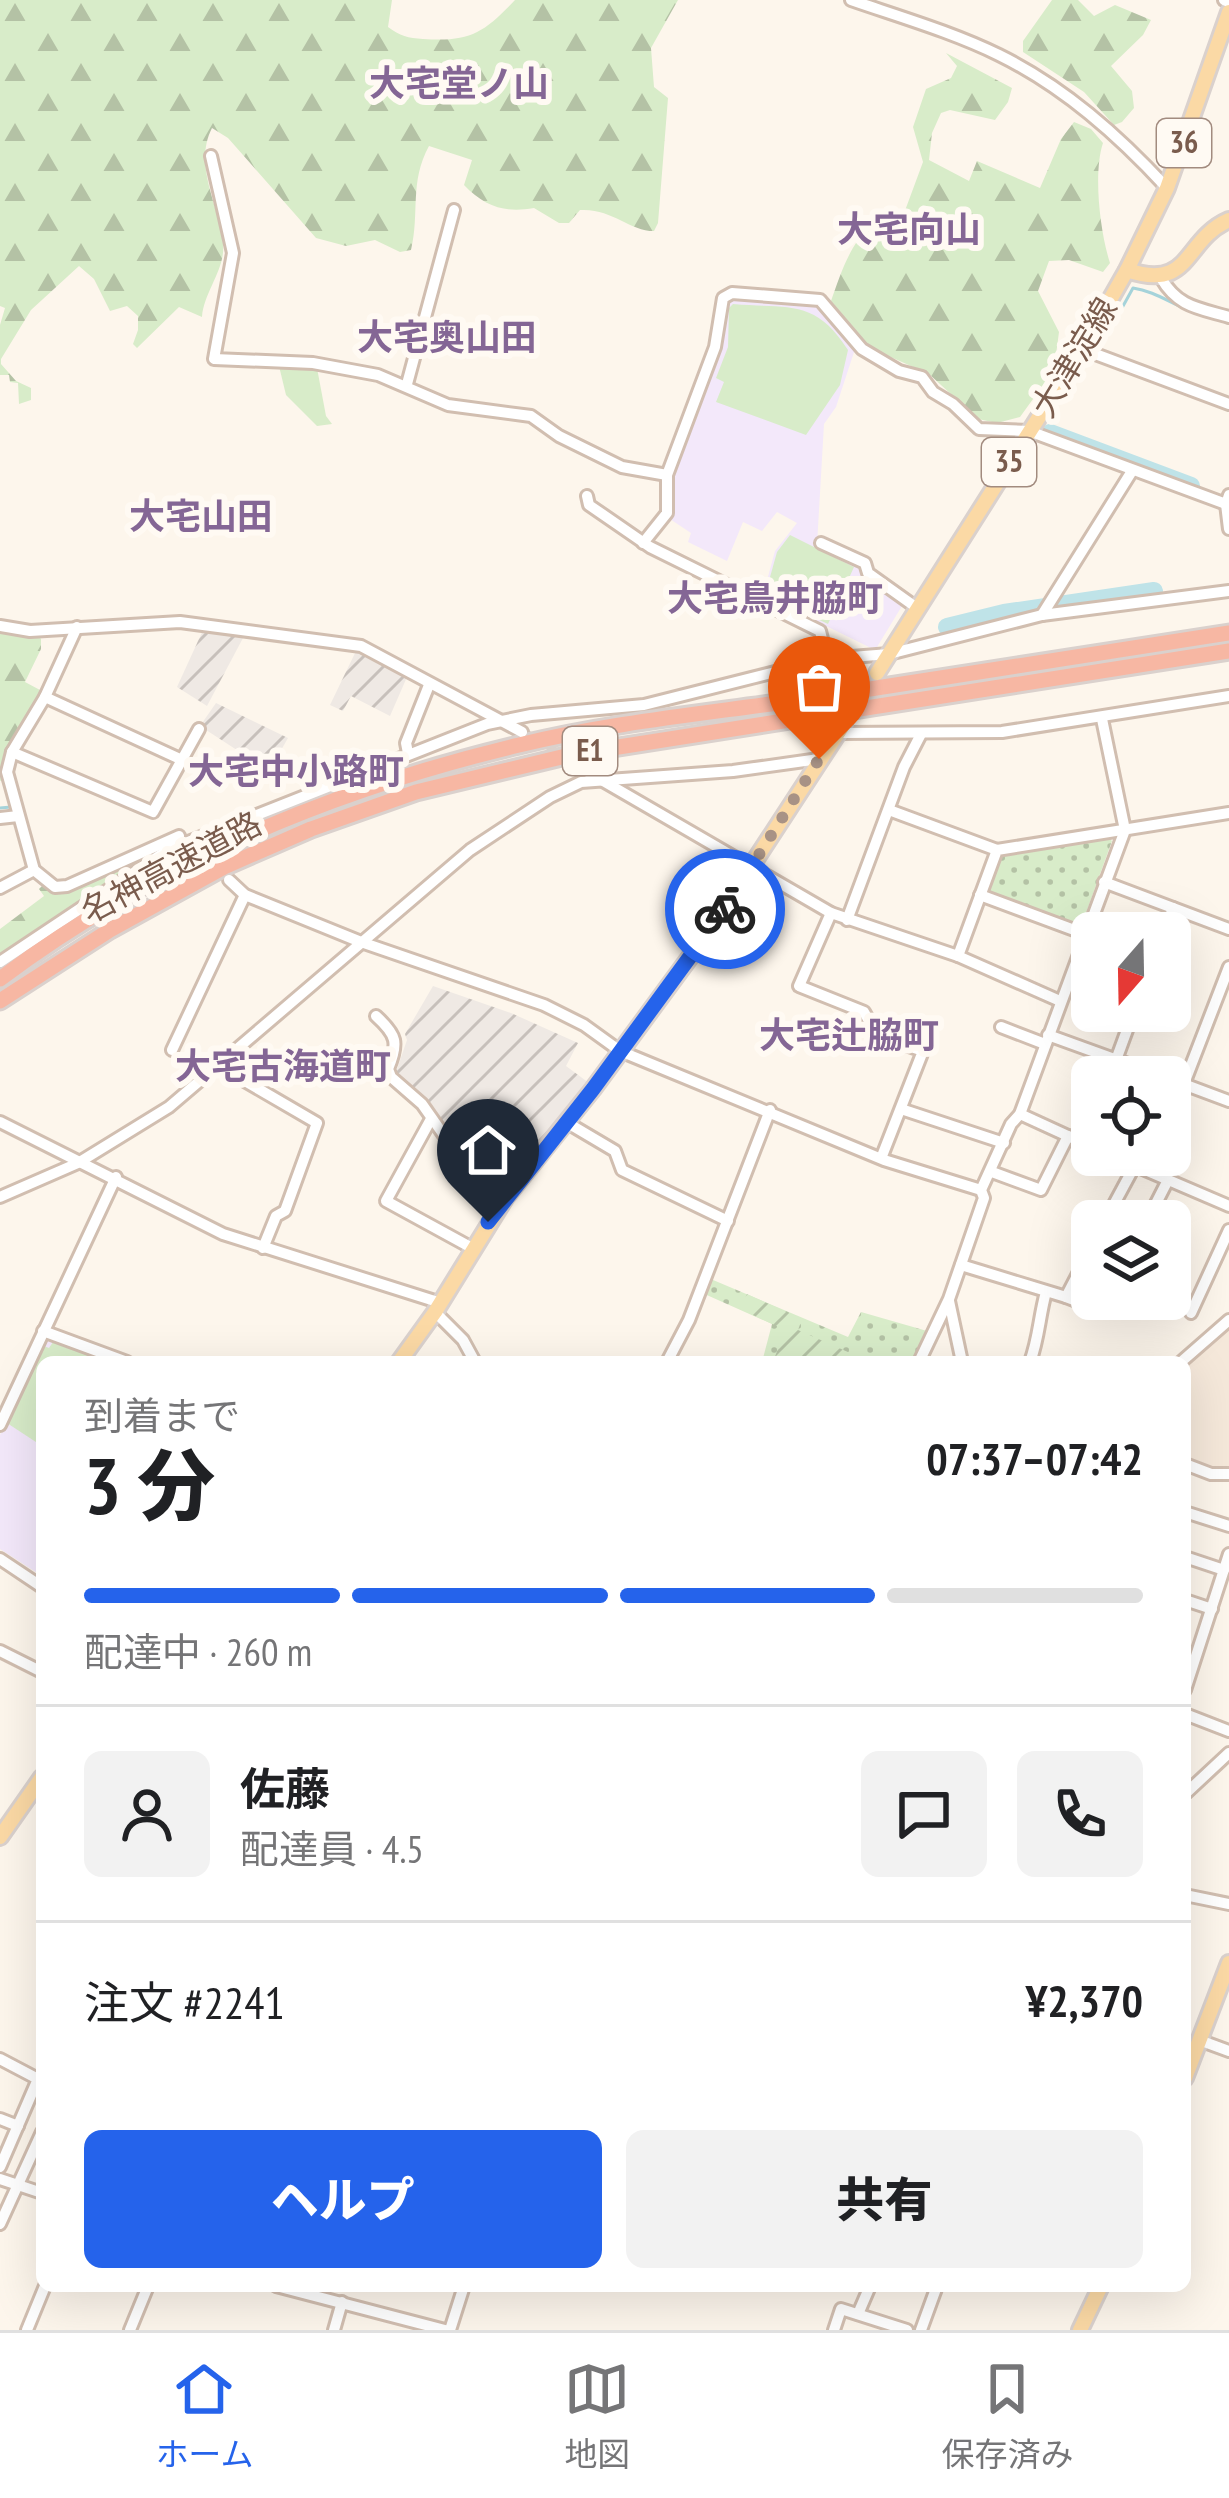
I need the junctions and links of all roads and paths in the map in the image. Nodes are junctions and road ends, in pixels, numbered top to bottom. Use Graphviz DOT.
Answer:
graph roads {
  1 [pos="850,0"];
  2 [pos="1229,12"];
  3 [pos="211,156"];
  4 [pos="1167,188"];
  5 [pos="454,210"];
  6 [pos="1229,220"];
  7 [pos="1126,270"];
  8 [pos="1161,278"];
  9 [pos="1229,317"];
  10 [pos="1082,349"];
  11 [pos="407,384"];
  12 [pos="1229,404"];
  13 [pos="1029,430"];
  14 [pos="1132,471"];
  15 [pos="667,475"];
  16 [pos="587,496"];
  17 [pos="1227,500"];
  18 [pos="1229,529"];
  19 [pos="820,542"];
  20 [pos="644,543"];
  21 [pos="1229,591"];
  22 [pos="917,608"];
  23 [pos="1042,616"];
  24 [pos="0,626"];
  25 [pos="77,627"];
  26 [pos="1229,633"];
  27 [pos="1229,651"];
  28 [pos="890,654"];
  29 [pos="827,659"];
  30 [pos="877,673"];
  31 [pos="430,685"];
  32 [pos="1229,696"];
  33 [pos="45,697"];
  34 [pos="1102,718"];
  35 [pos="502,721"];
  36 [pos="199,729"];
  37 [pos="841,729"];
  38 [pos="522,732"];
  39 [pos="921,734"];
  40 [pos="12,752"];
  41 [pos="408,753"];
  42 [pos="180,759"];
  43 [pos="819,759"];
  44 [pos="579,767"];
  45 [pos="604,781"];
  46 [pos="889,810"];
  47 [pos="1229,813"];
  48 [pos="18,816"];
  49 [pos="0,818"];
  50 [pos="1125,830"];
  51 [pos="182,839"];
  52 [pos="997,850"];
  53 [pos="34,870"];
  54 [pos="752,870"];
  55 [pos="229,880"];
  56 [pos="1104,882"];
  57 [pos="0,888"];
  58 [pos="245,895"];
  59 [pos="980,895"];
  60 [pos="1173,908"];
  61 [pos="1093,912"];
  62 [pos="1172,912"];
  63 [pos="831,914"];
  64 [pos="847,920"];
  65 [pos="1071,929"];
  66 [pos="1229,929"];
  67 [pos="362,942"];
  68 [pos="958,956"];
  69 [pos="0,962"];
  70 [pos="1229,968"];
  71 [pos="1071,972"];
  72 [pos="0,979"];
  73 [pos="0,1001"];
  74 [pos="1060,1001"];
  75 [pos="376,1016"];
  76 [pos="1001,1027"];
  77 [pos="1046,1040"];
  78 [pos="172,1051"];
  79 [pos="620,1051"];
  80 [pos="1102,1056"];
  81 [pos="218,1066"];
  82 [pos="1191,1066"];
  83 [pos="1191,1087"];
  84 [pos="1229,1101"];
  85 [pos="901,1109"];
  86 [pos="770,1110"];
  87 [pos="1020,1114"];
  88 [pos="430,1119"];
  89 [pos="0,1122"];
  90 [pos="566,1122"];
  91 [pos="1068,1136"];
  92 [pos="1071,1137"];
  93 [pos="1004,1143"];
  94 [pos="881,1156"];
  95 [pos="78,1163"];
  96 [pos="992,1172"];
  97 [pos="1158,1176"];
  98 [pos="116,1177"];
  99 [pos="1168,1180"];
  100 [pos="516,1183"];
  101 [pos="981,1190"];
  102 [pos="0,1197"];
  103 [pos="1158,1200"];
  104 [pos="1229,1206"];
  105 [pos="728,1222"];
  106 [pos="1229,1231"];
  107 [pos="472,1247"];
  108 [pos="263,1248"];
  109 [pos="961,1264"];
  110 [pos="1071,1287"];
  111 [pos="1046,1292"];
  112 [pos="1066,1297"];
  113 [pos="949,1299"];
  114 [pos="1071,1299"];
  115 [pos="438,1308"];
  116 [pos="1191,1312"];
  117 [pos="1229,1320"];
  118 [pos="44,1331"];
  119 [pos="111,1356"];
  120 [pos="403,1356"];
  121 [pos="472,1356"];
  122 [pos="670,1356"];
  123 [pos="922,1356"];
  124 [pos="961,1356"];
  125 [pos="1032,1356"];
  126 [pos="1188,1356"];
  127 [pos="4,1402"];
  128 [pos="0,1426"];
  129 [pos="1191,1466"];
  130 [pos="1229,1474"];
  131 [pos="1191,1514"];
  132 [pos="1229,1526"];
  133 [pos="1229,1554"];
  134 [pos="0,1558"];
  135 [pos="1191,1559"];
  136 [pos="1224,1570"];
  137 [pos="36,1583"];
  138 [pos="1191,1602"];
  139 [pos="1212,1609"];
  140 [pos="1191,1632"];
  141 [pos="1203,1636"];
  142 [pos="0,1652"];
  143 [pos="1191,1665"];
  144 [pos="36,1669"];
  145 [pos="1191,1716"];
  146 [pos="1229,1731"];
  147 [pos="1229,1753"];
  148 [pos="1192,1779"];
  149 [pos="36,1786"];
  150 [pos="0,1837"];
  151 [pos="1191,1896"];
  152 [pos="1229,1904"];
  153 [pos="1229,1963"];
  154 [pos="1225,1986"];
  155 [pos="1199,2040"];
  156 [pos="1229,2051"];
  157 [pos="0,2059"];
  158 [pos="1191,2062"];
  159 [pos="36,2078"];
  160 [pos="36,2084"];
  161 [pos="0,2119"];
  162 [pos="18,2126"];
  163 [pos="36,2149"];
  164 [pos="0,2167"];
  165 [pos="0,2180"];
  166 [pos="20,2185"];
  167 [pos="36,2191"];
  168 [pos="0,2224"];
  169 [pos="42,2292"];
  170 [pos="146,2292"];
  171 [pos="303,2292"];
  172 [pos="462,2292"];
  173 [pos="867,2292"];
  174 [pos="935,2292"];
  175 [pos="1098,2292"];
  176 [pos="342,2302"];
  177 [pos="858,2314"];
  178 [pos="396,2324"];
  179 [pos="27,2330"];
  180 [pos="130,2330"];
  181 [pos="334,2330"];
  182 [pos="447,2330"];
  183 [pos="834,2330"];
  184 [pos="907,2330"];
  185 [pos="921,2330"];
  186 [pos="1080,2330"];
  1 -- 4 [label="street"];
  2 -- 4 [label="main road, 36"];
  3 -- 11 [label="street"];
  4 -- 7 [label="main road, 36"];
  5 -- 11 [label="street"];
  6 -- 8 [label="main road, 大津淀線"];
  7 -- 8 [label="main road, 大津淀線"];
  7 -- 10 [label="main road, 大津淀線 / 35"];
  8 -- 9 [label="street"];
  10 -- 12 [label="street"];
  10 -- 13 [label="main road, 大津淀線 / 35"];
  11 -- 15 [label="street"];
  13 -- 14 [label="street"];
  13 -- 15 [label="street"];
  13 -- 22 [label="main road, 大津淀線 / 35"];
  14 -- 17 [label="street"];
  14 -- 23 [label="street"];
  15 -- 20 [label="street"];
  16 -- 20 [label="street"];
  17 -- 18 [label="street"];
  19 -- 22 [label="street"];
  20 -- 29 [label="street"];
  21 -- 23 [label="street"];
  22 -- 28 [label="main road, 大津淀線 / 35"];
  23 -- 28 [label="street"];
  24 -- 25 [label="street"];
  25 -- 31 [label="street"];
  25 -- 33 [label="street"];
  26 -- 72 [label="highway, 名神高速道路 / E1"];
  27 -- 73 [label="highway, 名神高速道路 / E1"];
  28 -- 29 [label="street"];
  28 -- 30 [label="main road, 大津淀線 / 35"];
  29 -- 35 [label="street"];
  31 -- 35 [label="street"];
  31 -- 41 [label="street"];
  32 -- 34 [label="street"];
  33 -- 40 [label="street"];
  33 -- 42 [label="street"];
  34 -- 39 [label="street"];
  34 -- 50 [label="street"];
  35 -- 38 [label="street"];
  35 -- 41 [label="street"];
  36 -- 42 [label="street"];
  37 -- 39 [label="street"];
  37 -- 43 [label="main road"];
  39 -- 46 [label="street"];
  40 -- 42 [label="street"];
  40 -- 48 [label="street"];
  41 -- 51 [label="street"];
  43 -- 45 [label="street"];
  43 -- 54 [label="main road"];
  44 -- 45 [label="street"];
  45 -- 54 [label="street"];
  45 -- 67 [label="street"];
  46 -- 52 [label="street"];
  46 -- 64 [label="street"];
  47 -- 50 [label="street"];
  48 -- 49 [label="street"];
  48 -- 53 [label="street"];
  50 -- 52 [label="street"];
  50 -- 56 [label="street"];
  51 -- 53 [label="street"];
  51 -- 69 [label="street"];
  52 -- 59 [label="street"];
  53 -- 57 [label="street"];
  54 -- 63 [label="street"];
  54 -- 79 [label="main road"];
  55 -- 58 [label="street"];
  56 -- 60 [label="street"];
  56 -- 61 [label="street"];
  58 -- 67 [label="street"];
  58 -- 78 [label="street"];
  59 -- 65 [label="street"];
  59 -- 68 [label="street"];
  60 -- 62 [label="street"];
  60 -- 66 [label="street"];
  63 -- 64 [label="street"];
  63 -- 85 [label="street"];
  64 -- 68 [label="street"];
  67 -- 79 [label="street"];
  67 -- 81 [label="street"];
  68 -- 74 [label="street"];
  70 -- 82 [label="street"];
  71 -- 74 [label="street"];
  74 -- 77 [label="street"];
  75 -- 88 [label="street"];
  76 -- 77 [label="street"];
  77 -- 80 [label="street"];
  77 -- 87 [label="street"];
  79 -- 86 [label="street"];
  79 -- 90 [label="main road"];
  81 -- 95 [label="street"];
  81 -- 108 [label="street"];
  83 -- 84 [label="street"];
  85 -- 93 [label="street"];
  85 -- 94 [label="street"];
  86 -- 94 [label="street"];
  86 -- 105 [label="street"];
  87 -- 91 [label="street"];
  87 -- 93 [label="street"];
  88 -- 100 [label="street"];
  88 -- 107 [label="street"];
  89 -- 95 [label="street"];
  90 -- 100 [label="main road"];
  90 -- 105 [label="street"];
  91 -- 92 [label="street"];
  91 -- 96 [label="street"];
  93 -- 96 [label="street"];
  94 -- 101 [label="street"];
  95 -- 98 [label="street"];
  95 -- 102 [label="street"];
  96 -- 101 [label="street"];
  97 -- 99 [label="street"];
  98 -- 108 [label="street"];
  98 -- 118 [label="street"];
  99 -- 103 [label="street"];
  99 -- 104 [label="street"];
  100 -- 107 [label="main road"];
  101 -- 109 [label="street"];
  105 -- 122 [label="street"];
  106 -- 116 [label="street"];
  107 -- 115 [label="main road"];
  108 -- 115 [label="street"];
  109 -- 111 [label="street"];
  109 -- 113 [label="street"];
  110 -- 112 [label="street"];
  111 -- 112 [label="street"];
  111 -- 125 [label="street"];
  112 -- 114 [label="street"];
  113 -- 123 [label="street"];
  113 -- 124 [label="street"];
  115 -- 120 [label="main road"];
  115 -- 121 [label="street"];
  117 -- 126 [label="street"];
  118 -- 119 [label="street"];
  118 -- 127 [label="street"];
  127 -- 128 [label="street"];
  129 -- 130 [label="street"];
  131 -- 132 [label="street"];
  133 -- 136 [label="street"];
  134 -- 137 [label="street"];
  135 -- 136 [label="street"];
  136 -- 139 [label="street"];
  138 -- 139 [label="street"];
  139 -- 141 [label="street"];
  140 -- 141 [label="street"];
  141 -- 143 [label="street"];
  142 -- 144 [label="street"];
  145 -- 146 [label="street"];
  147 -- 148 [label="street"];
  149 -- 150 [label="main road"];
  151 -- 152 [label="street"];
  153 -- 154 [label="main road"];
  154 -- 155 [label="main road"];
  155 -- 156 [label="street"];
  155 -- 158 [label="main road"];
  157 -- 159 [label="street"];
  160 -- 162 [label="street"];
  161 -- 162 [label="street"];
  162 -- 164 [label="street"];
  163 -- 166 [label="street"];
  165 -- 166 [label="street"];
  166 -- 167 [label="street"];
  166 -- 168 [label="street"];
  169 -- 179 [label="street"];
  170 -- 180 [label="street"];
  171 -- 176 [label="street"];
  172 -- 182 [label="street"];
  173 -- 177 [label="street"];
  174 -- 185 [label="street"];
  175 -- 186 [label="main road"];
  176 -- 178 [label="street"];
  176 -- 181 [label="street"];
  177 -- 183 [label="street"];
  177 -- 184 [label="street"];
  178 -- 182 [label="street"];
}
